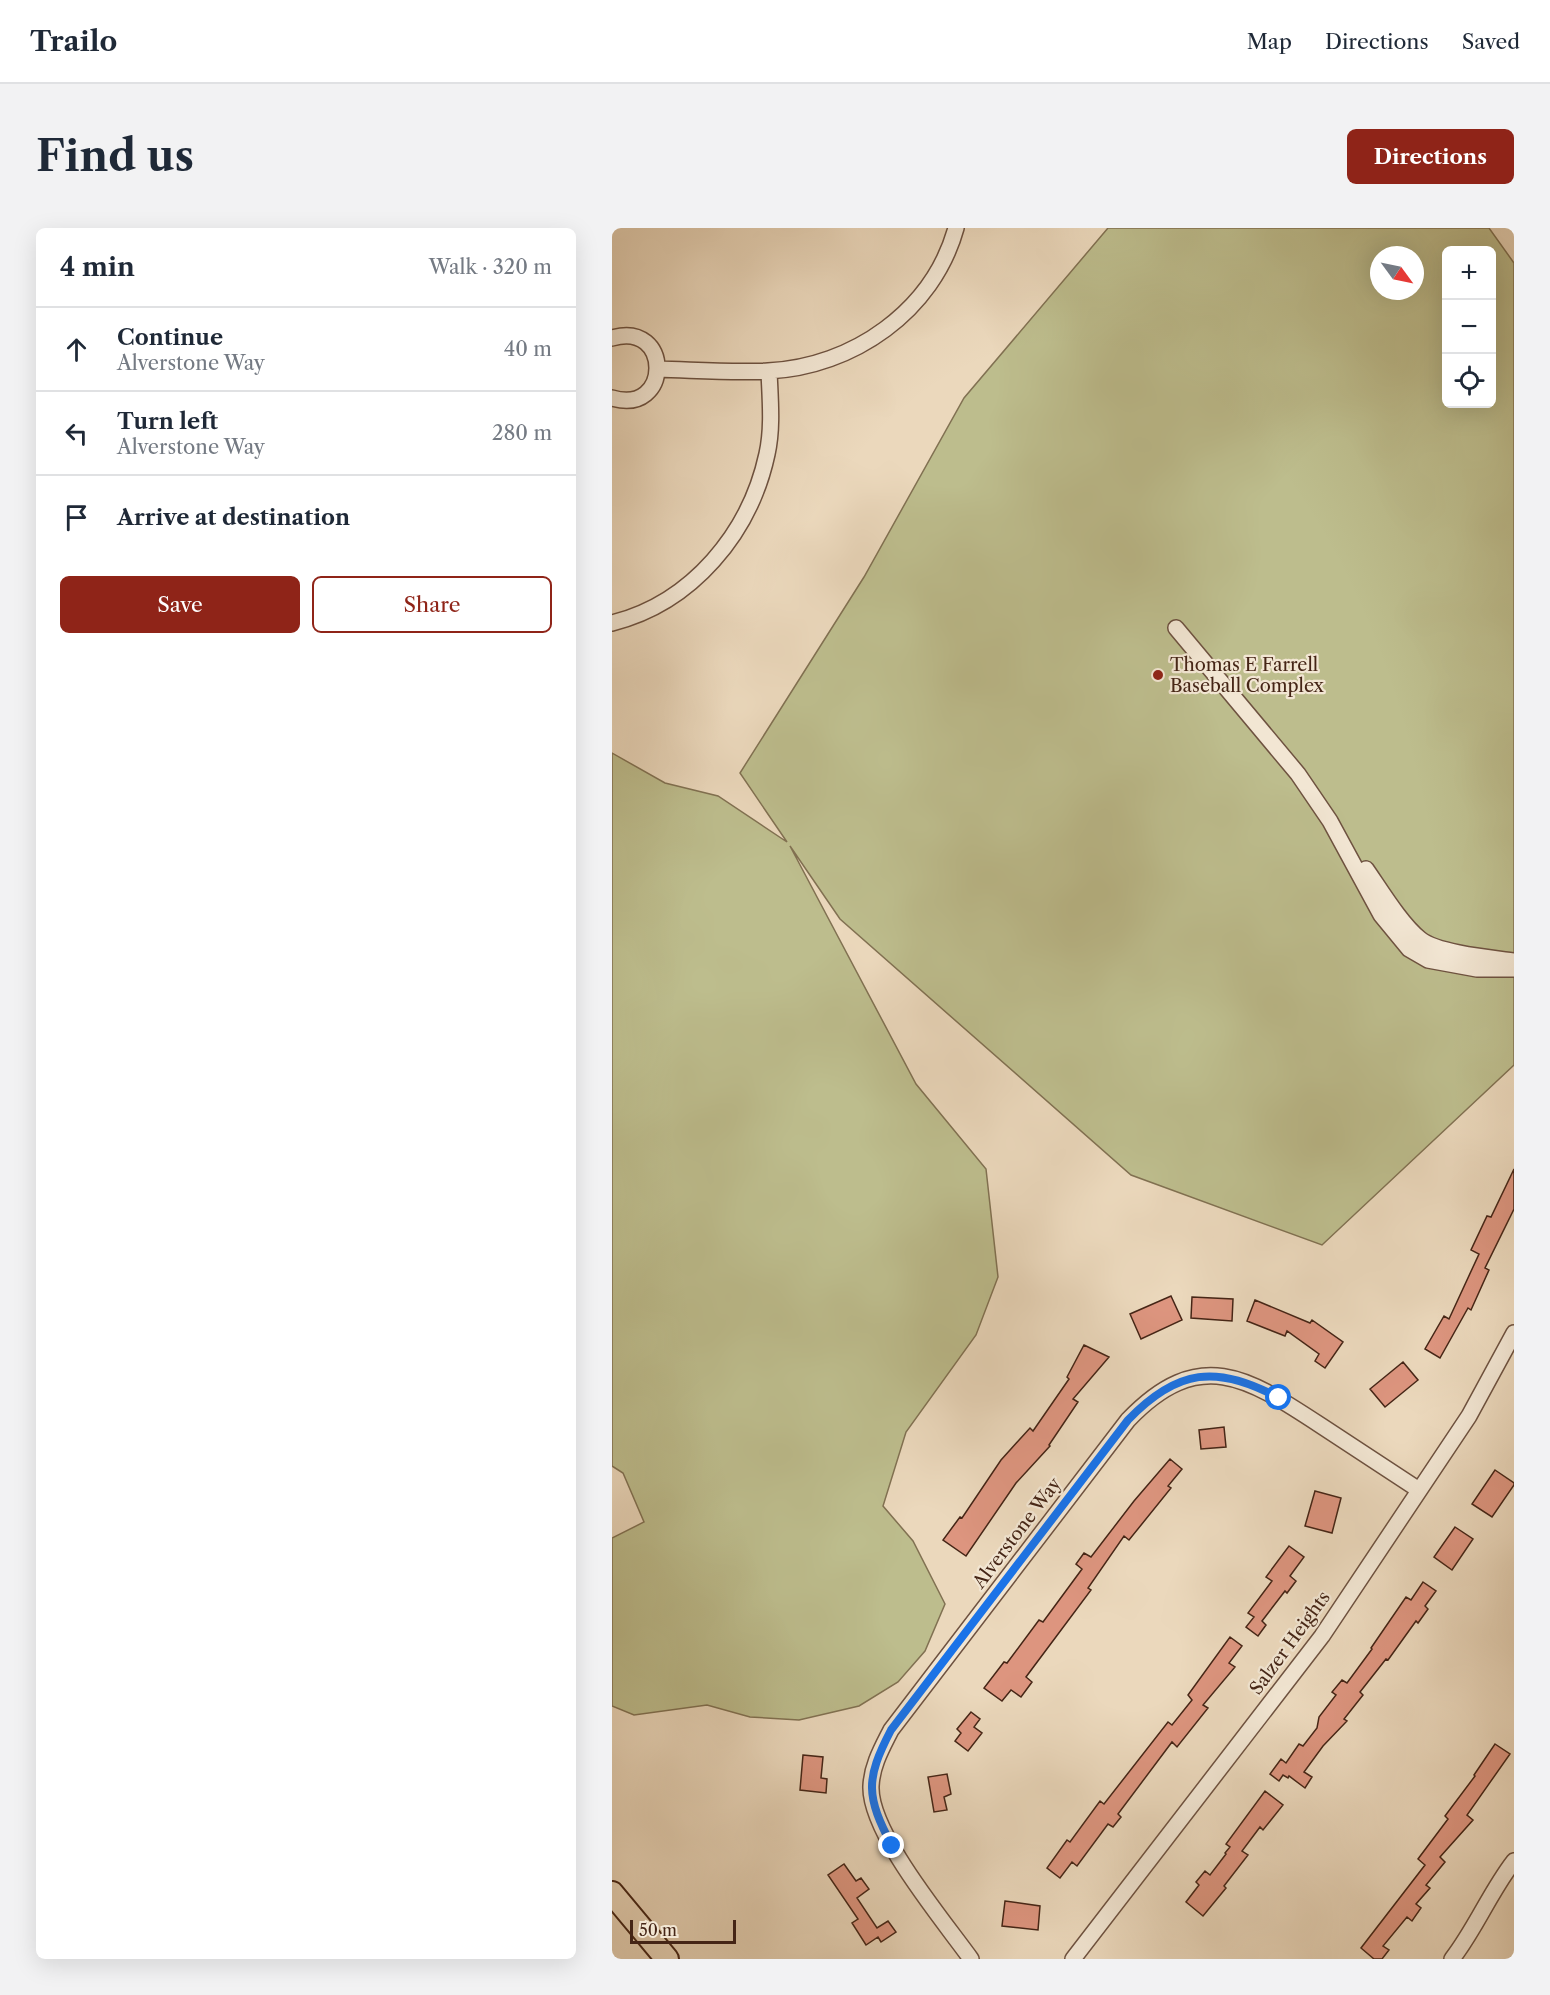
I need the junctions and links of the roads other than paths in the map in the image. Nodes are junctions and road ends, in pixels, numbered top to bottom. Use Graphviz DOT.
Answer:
graph roads {
  1 [pos="956,228"];
  2 [pos="612,339"];
  3 [pos="658,369"];
  4 [pos="769,371"];
  5 [pos="612,398"];
  6 [pos="612,623"];
  7 [pos="1176,628"];
  8 [pos="1330,820"];
  9 [pos="1514,961"];
  10 [pos="1514,969"];
  11 [pos="1514,1333"];
  12 [pos="1419,1490"];
  13 [pos="1514,1861"];
  14 [pos="612,1893"];
  15 [pos="667,1959"];
  16 [pos="971,1959"];
  17 [pos="1074,1959"];
  18 [pos="1452,1959"];
  1 -- 4 [label="street"];
  2 -- 3 [label="street"];
  3 -- 4 [label="street"];
  3 -- 5 [label="street"];
  4 -- 6 [label="street"];
  7 -- 8 [label="street"];
  8 -- 9 [label="street"];
  8 -- 10 [label="street"];
  11 -- 12 [label="street, Salzer Heights"];
  12 -- 16 [label="street, Alverstone Way"];
  12 -- 17 [label="street, Salzer Heights"];
  13 -- 18 [label="street"];
  14 -- 15 [label="highway"];
}
